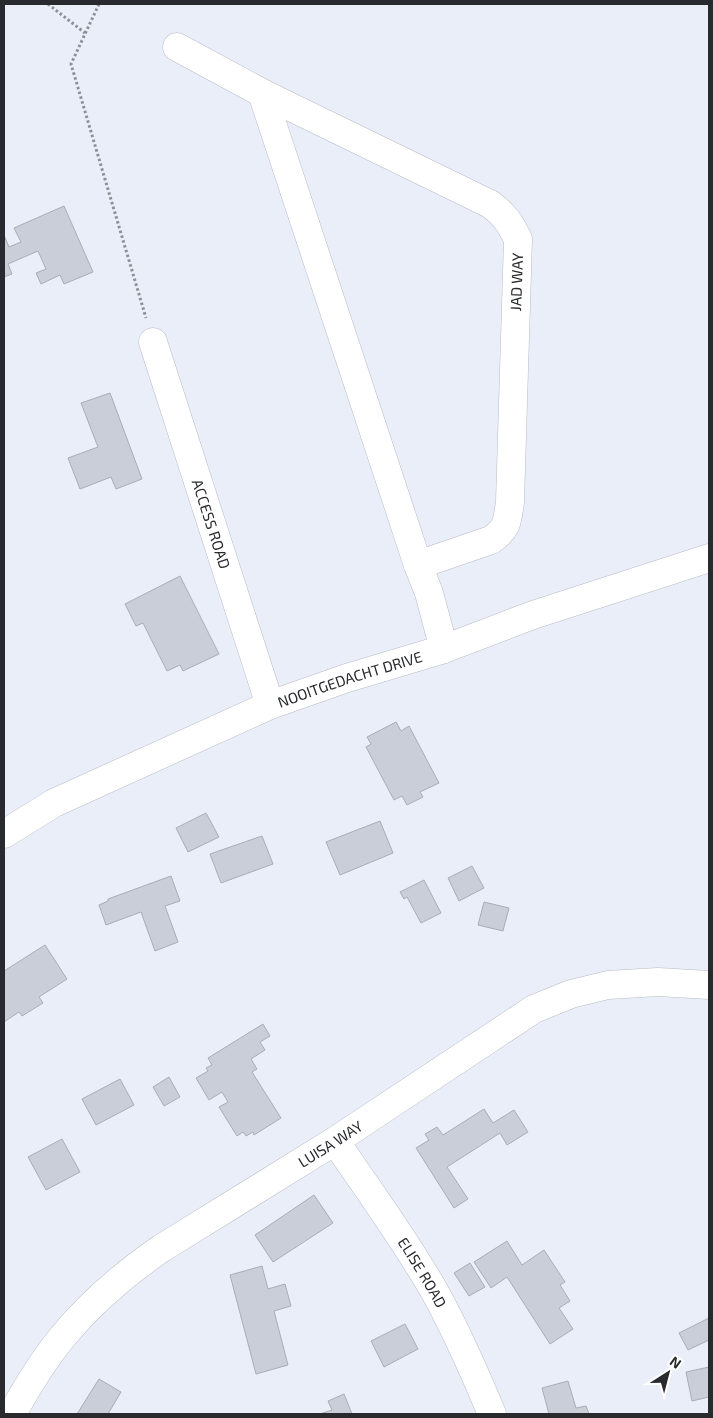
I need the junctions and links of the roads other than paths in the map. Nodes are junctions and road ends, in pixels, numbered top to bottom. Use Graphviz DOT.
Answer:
graph roads {
  1 [pos="178,47"];
  2 [pos="262,94"];
  3 [pos="153,342"];
  4 [pos="709,558"];
  5 [pos="418,565"];
  6 [pos="444,649"];
  7 [pos="270,705"];
  8 [pos="4,834"];
  9 [pos="709,986"];
  10 [pos="336,1141"];
  11 [pos="12,1414"];
  12 [pos="492,1414"];
  1 -- 2 [label="street, JAD WAY"];
  2 -- 5 [label="street"];
  2 -- 5 [label="street, JAD WAY"];
  3 -- 7 [label="street, ACCESS ROAD"];
  4 -- 6 [label="street, NOOITGEDACHT DRIVE"];
  5 -- 6 [label="street"];
  6 -- 7 [label="street, NOOITGEDACHT DRIVE"];
  7 -- 8 [label="street, NOOITGEDACHT DRIVE"];
  9 -- 10 [label="street, LUISA WAY"];
  10 -- 11 [label="street, LUISA WAY"];
  10 -- 12 [label="street, ELISE ROAD"];
}
